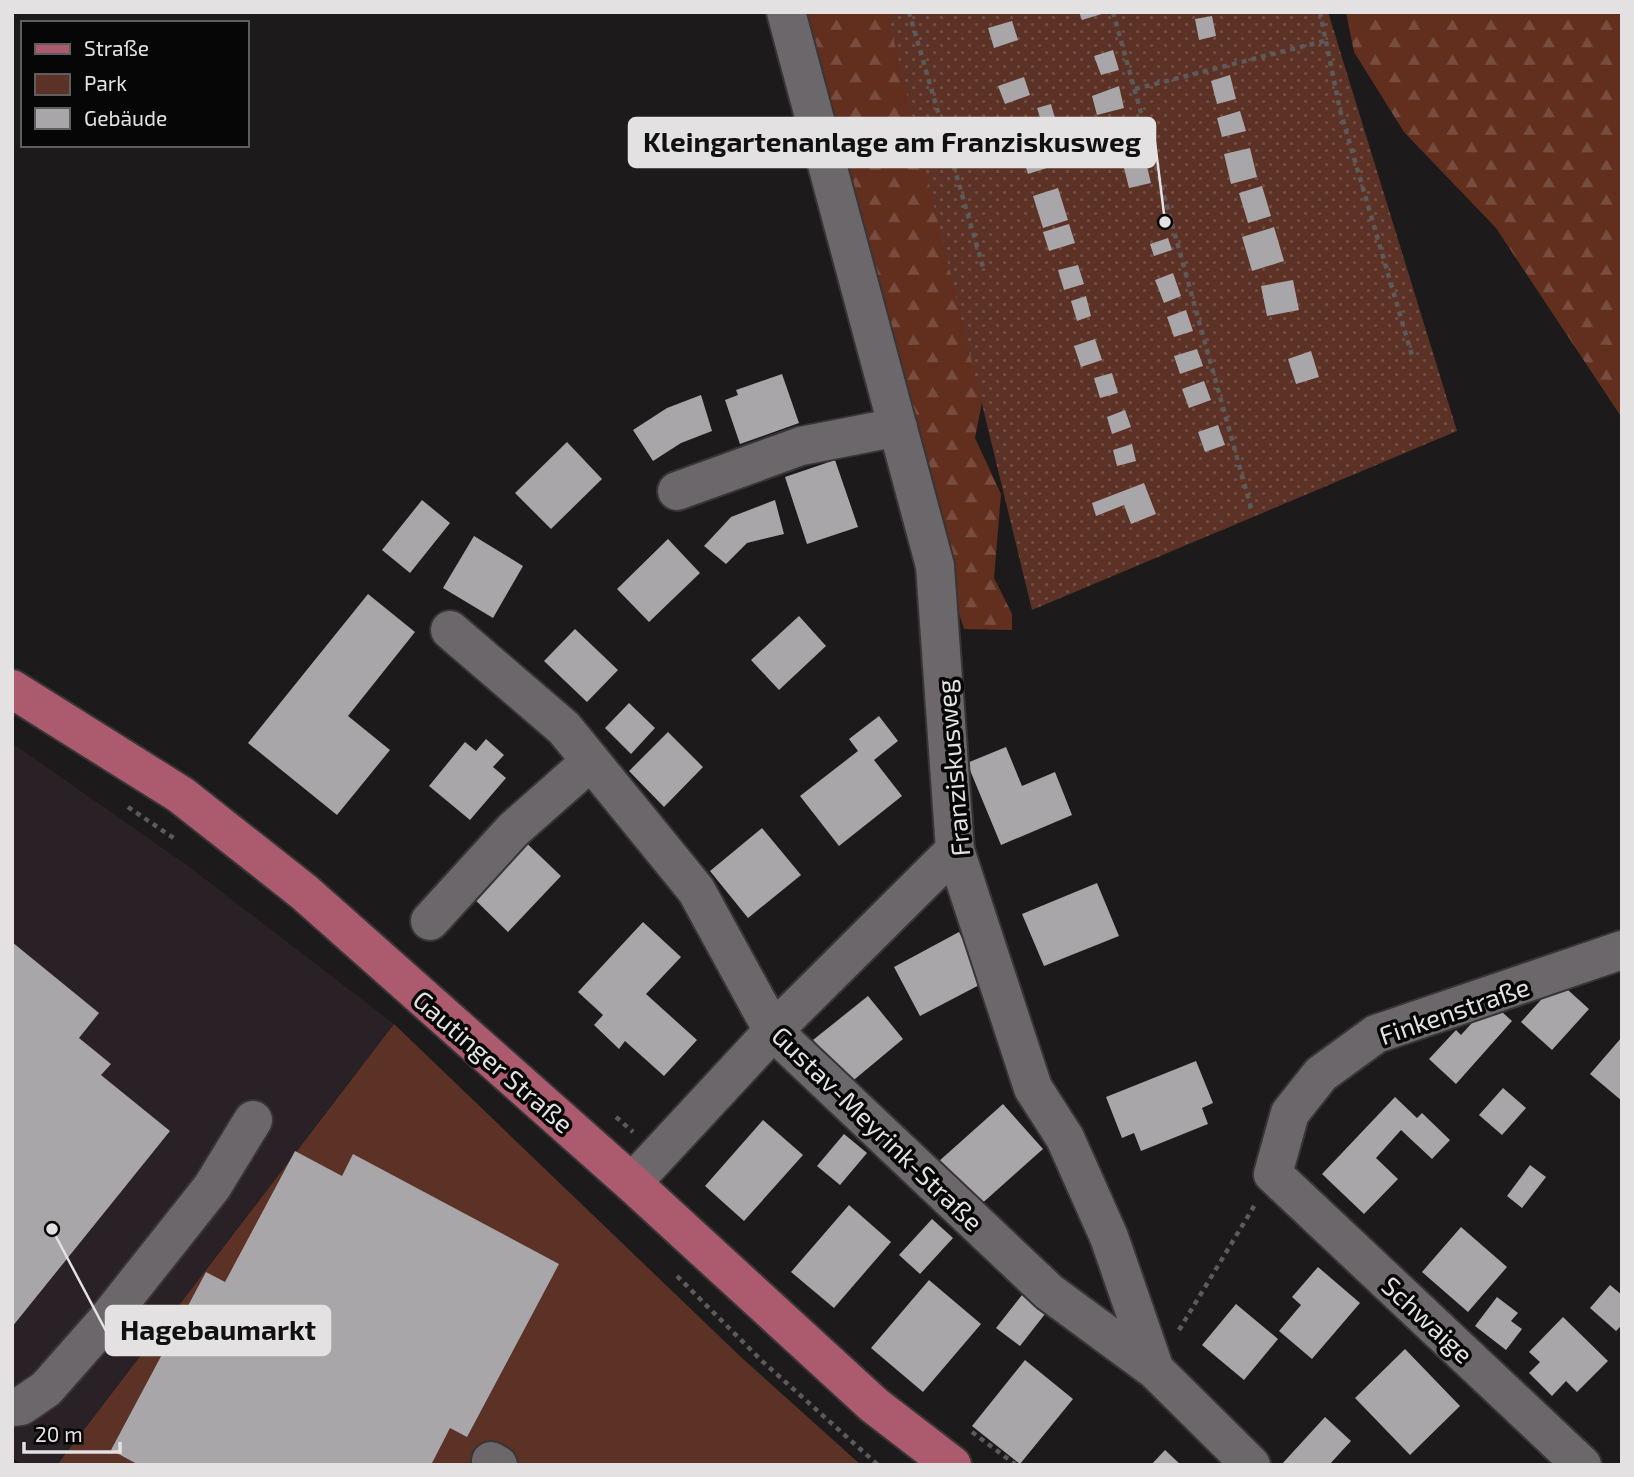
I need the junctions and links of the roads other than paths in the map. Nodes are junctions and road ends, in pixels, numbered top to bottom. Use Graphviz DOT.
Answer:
graph roads {
  1 [pos="786,12"];
  2 [pos="898,427"];
  3 [pos="677,491"];
  4 [pos="450,630"];
  5 [pos="12,689"];
  6 [pos="591,761"];
  7 [pos="955,850"];
  8 [pos="430,921"];
  9 [pos="1622,950"];
  10 [pos="773,1031"];
  11 [pos="253,1121"];
  12 [pos="1273,1174"];
  13 [pos="632,1182"];
  14 [pos="1155,1370"];
  15 [pos="12,1407"];
  16 [pos="952,1465"];
  17 [pos="1251,1465"];
  18 [pos="1582,1465"];
  1 -- 2 [label="street, Franziskusweg"];
  2 -- 3 [label="street"];
  2 -- 7 [label="street, Franziskusweg"];
  4 -- 6 [label="street, Gustav-Meyrink-Straße"];
  5 -- 13 [label="main road, Gautinger Straße"];
  6 -- 8 [label="street"];
  6 -- 10 [label="street, Gustav-Meyrink-Straße"];
  7 -- 10 [label="street"];
  7 -- 14 [label="street, Franziskusweg"];
  9 -- 12 [label="street, Finkenstraße"];
  10 -- 13 [label="street"];
  10 -- 14 [label="street, Gustav-Meyrink-Straße"];
  11 -- 15 [label="street"];
  12 -- 18 [label="street, Schwaige"];
  13 -- 16 [label="main road, Gautinger Straße"];
  14 -- 17 [label="street, Franziskusweg"];
}
